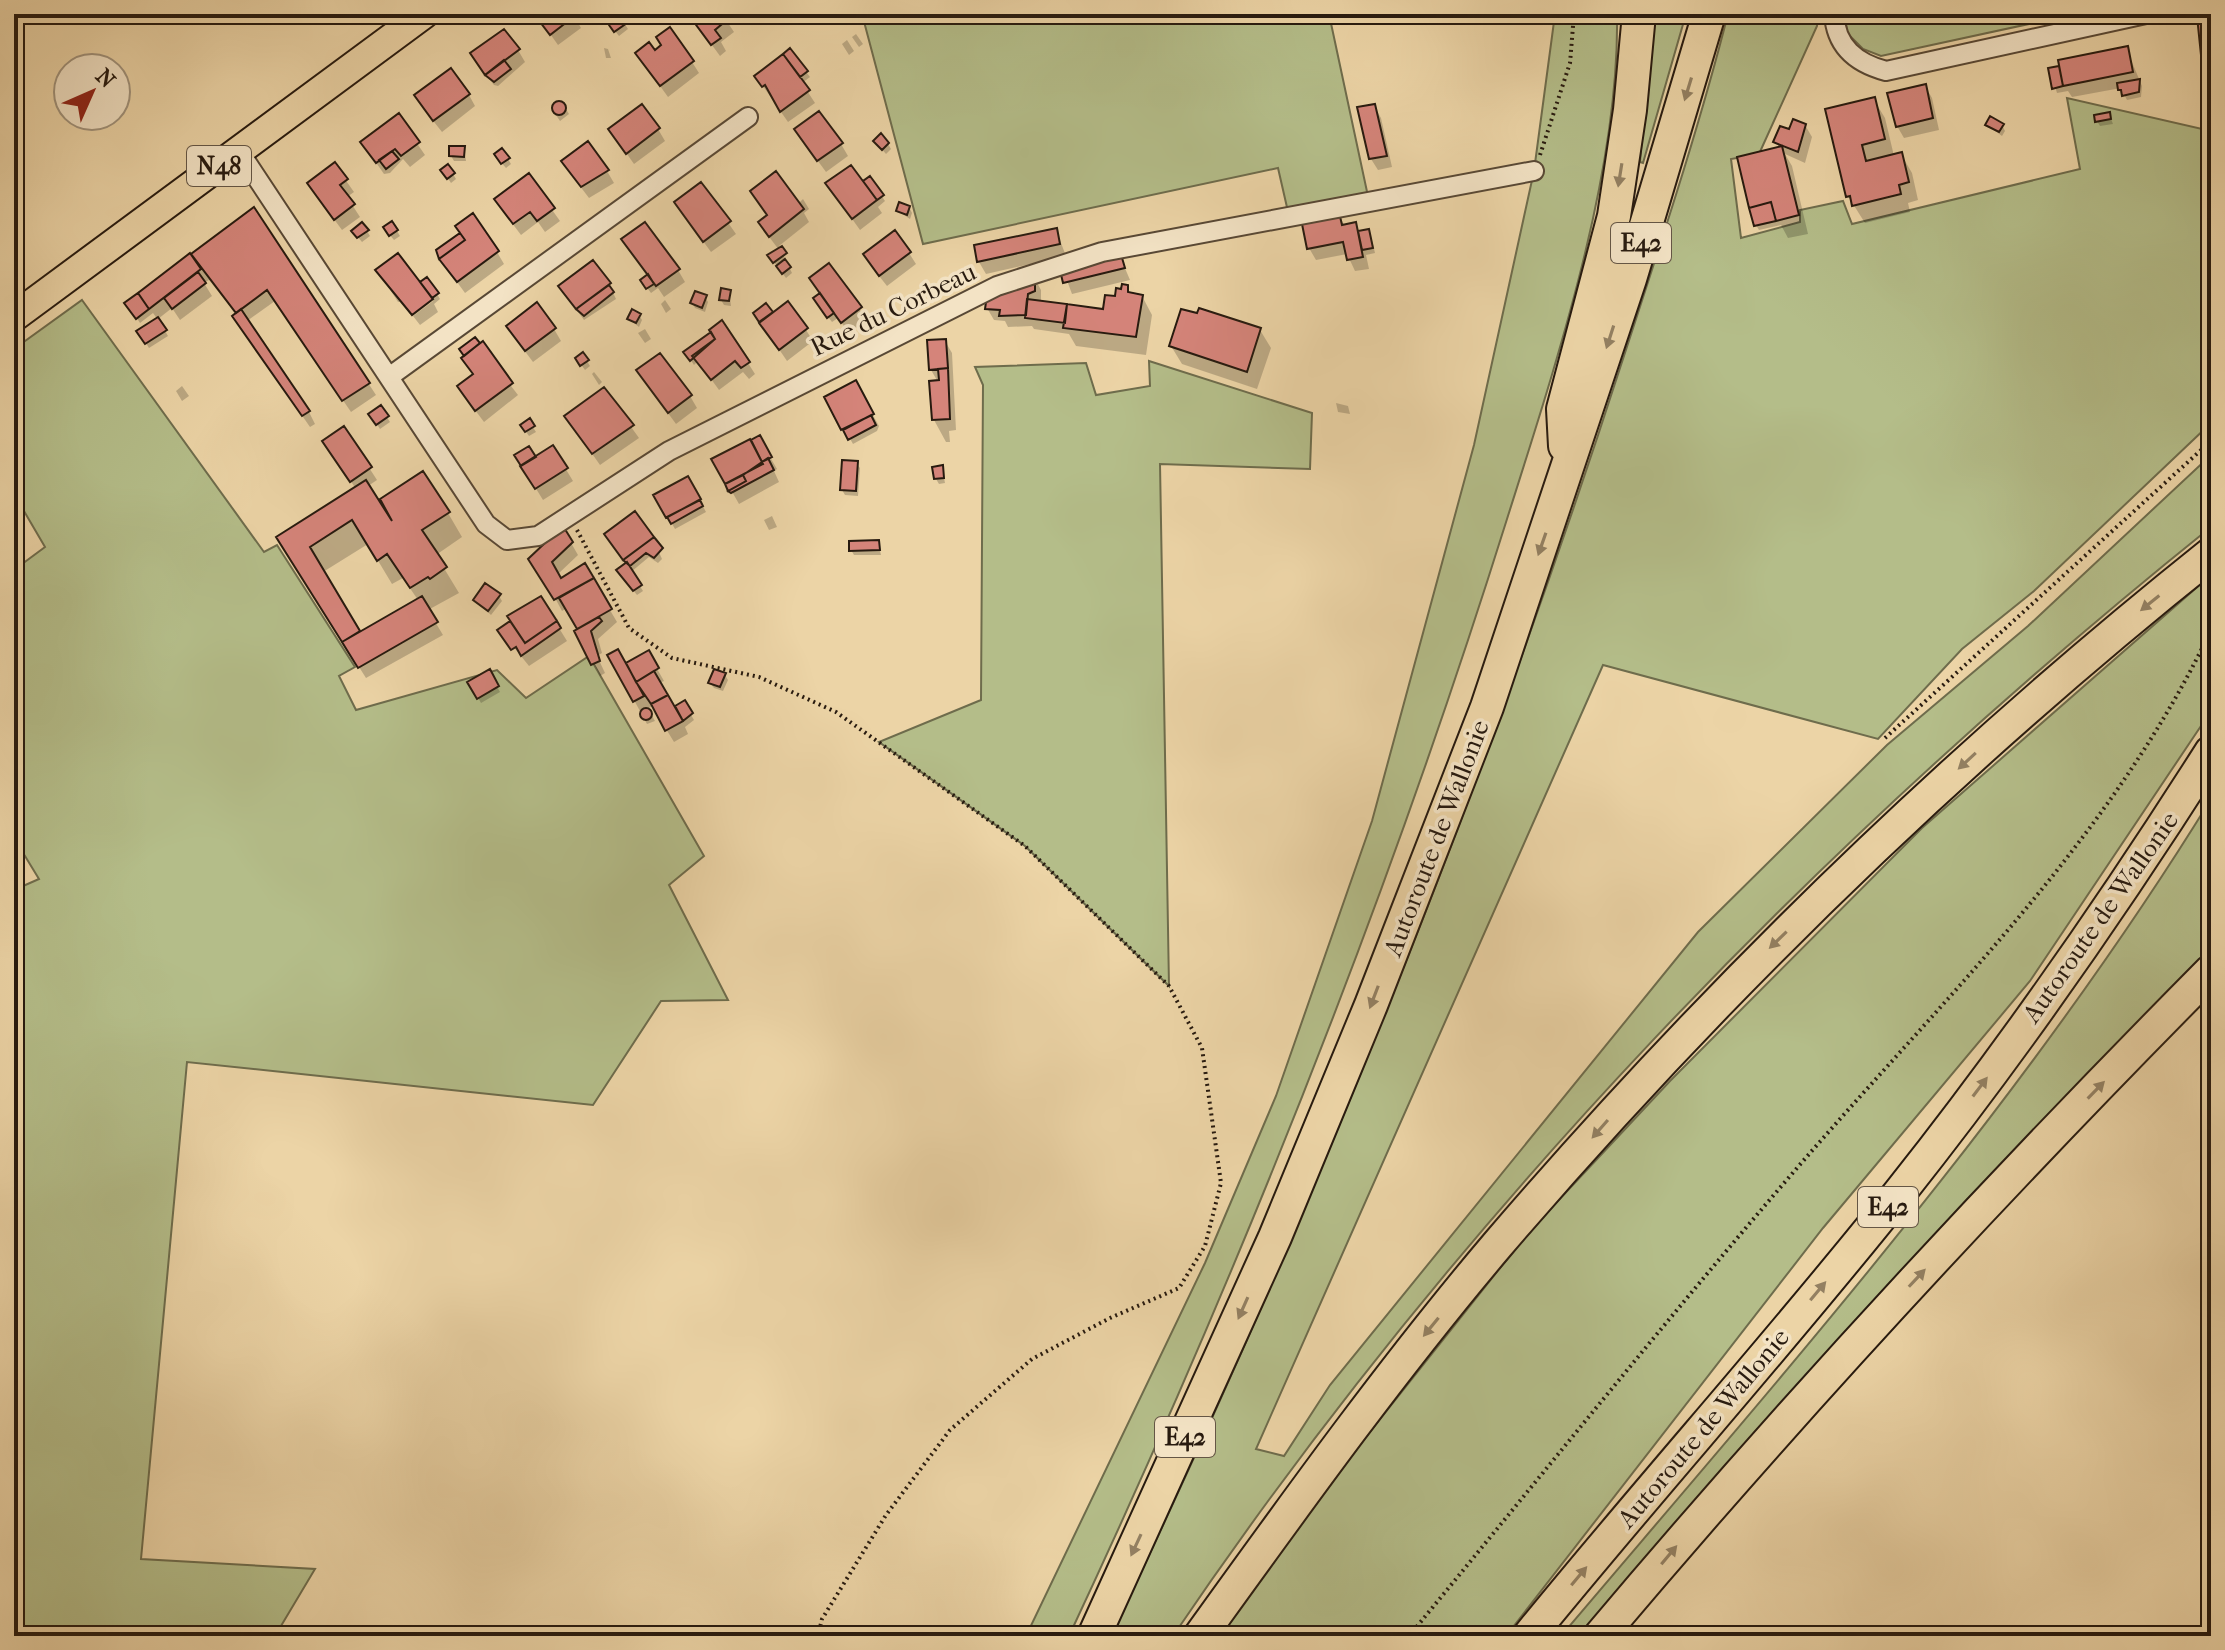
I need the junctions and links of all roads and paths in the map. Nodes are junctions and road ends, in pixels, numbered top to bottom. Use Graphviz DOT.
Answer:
graph roads {
  1 [pos="424,14"];
  2 [pos="1574,14"];
  3 [pos="1639,14"];
  4 [pos="1709,14"];
  5 [pos="1834,14"];
  6 [pos="2146,14"];
  7 [pos="748,117"];
  8 [pos="239,151"];
  9 [pos="1534,171"];
  10 [pos="14,317"];
  11 [pos="389,377"];
  12 [pos="2211,441"];
  13 [pos="1567,470"];
  14 [pos="571,518"];
  15 [pos="2211,554"];
  16 [pos="2211,630"];
  17 [pos="1885,738"];
  18 [pos="2211,752"];
  19 [pos="2211,971"];
  20 [pos="818,1636"];
  21 [pos="1094,1636"];
  22 [pos="1200,1636"];
  23 [pos="1409,1636"];
  24 [pos="1529,1636"];
  25 [pos="1600,1636"];
  1 -- 8 [label="main road, N48"];
  2 -- 9 [label="path"];
  3 -- 13 [label="highway, one-way"];
  4 -- 13 [label="highway, Autoroute de Wallonie / E42, one-way"];
  5 -- 6 [label="street"];
  7 -- 11 [label="street"];
  8 -- 10 [label="main road, N48"];
  8 -- 11 [label="street, Rue du Corbeau"];
  9 -- 14 [label="street, Rue du Corbeau"];
  11 -- 14 [label="street, Rue du Corbeau"];
  12 -- 17 [label="path"];
  13 -- 21 [label="highway, Autoroute de Wallonie / E42, one-way"];
  14 -- 20 [label="path"];
  15 -- 22 [label="highway, one-way"];
  16 -- 23 [label="path"];
  24 -- 18 [label="highway, Autoroute de Wallonie / E42, one-way"];
  25 -- 19 [label="highway, one-way"];
}
